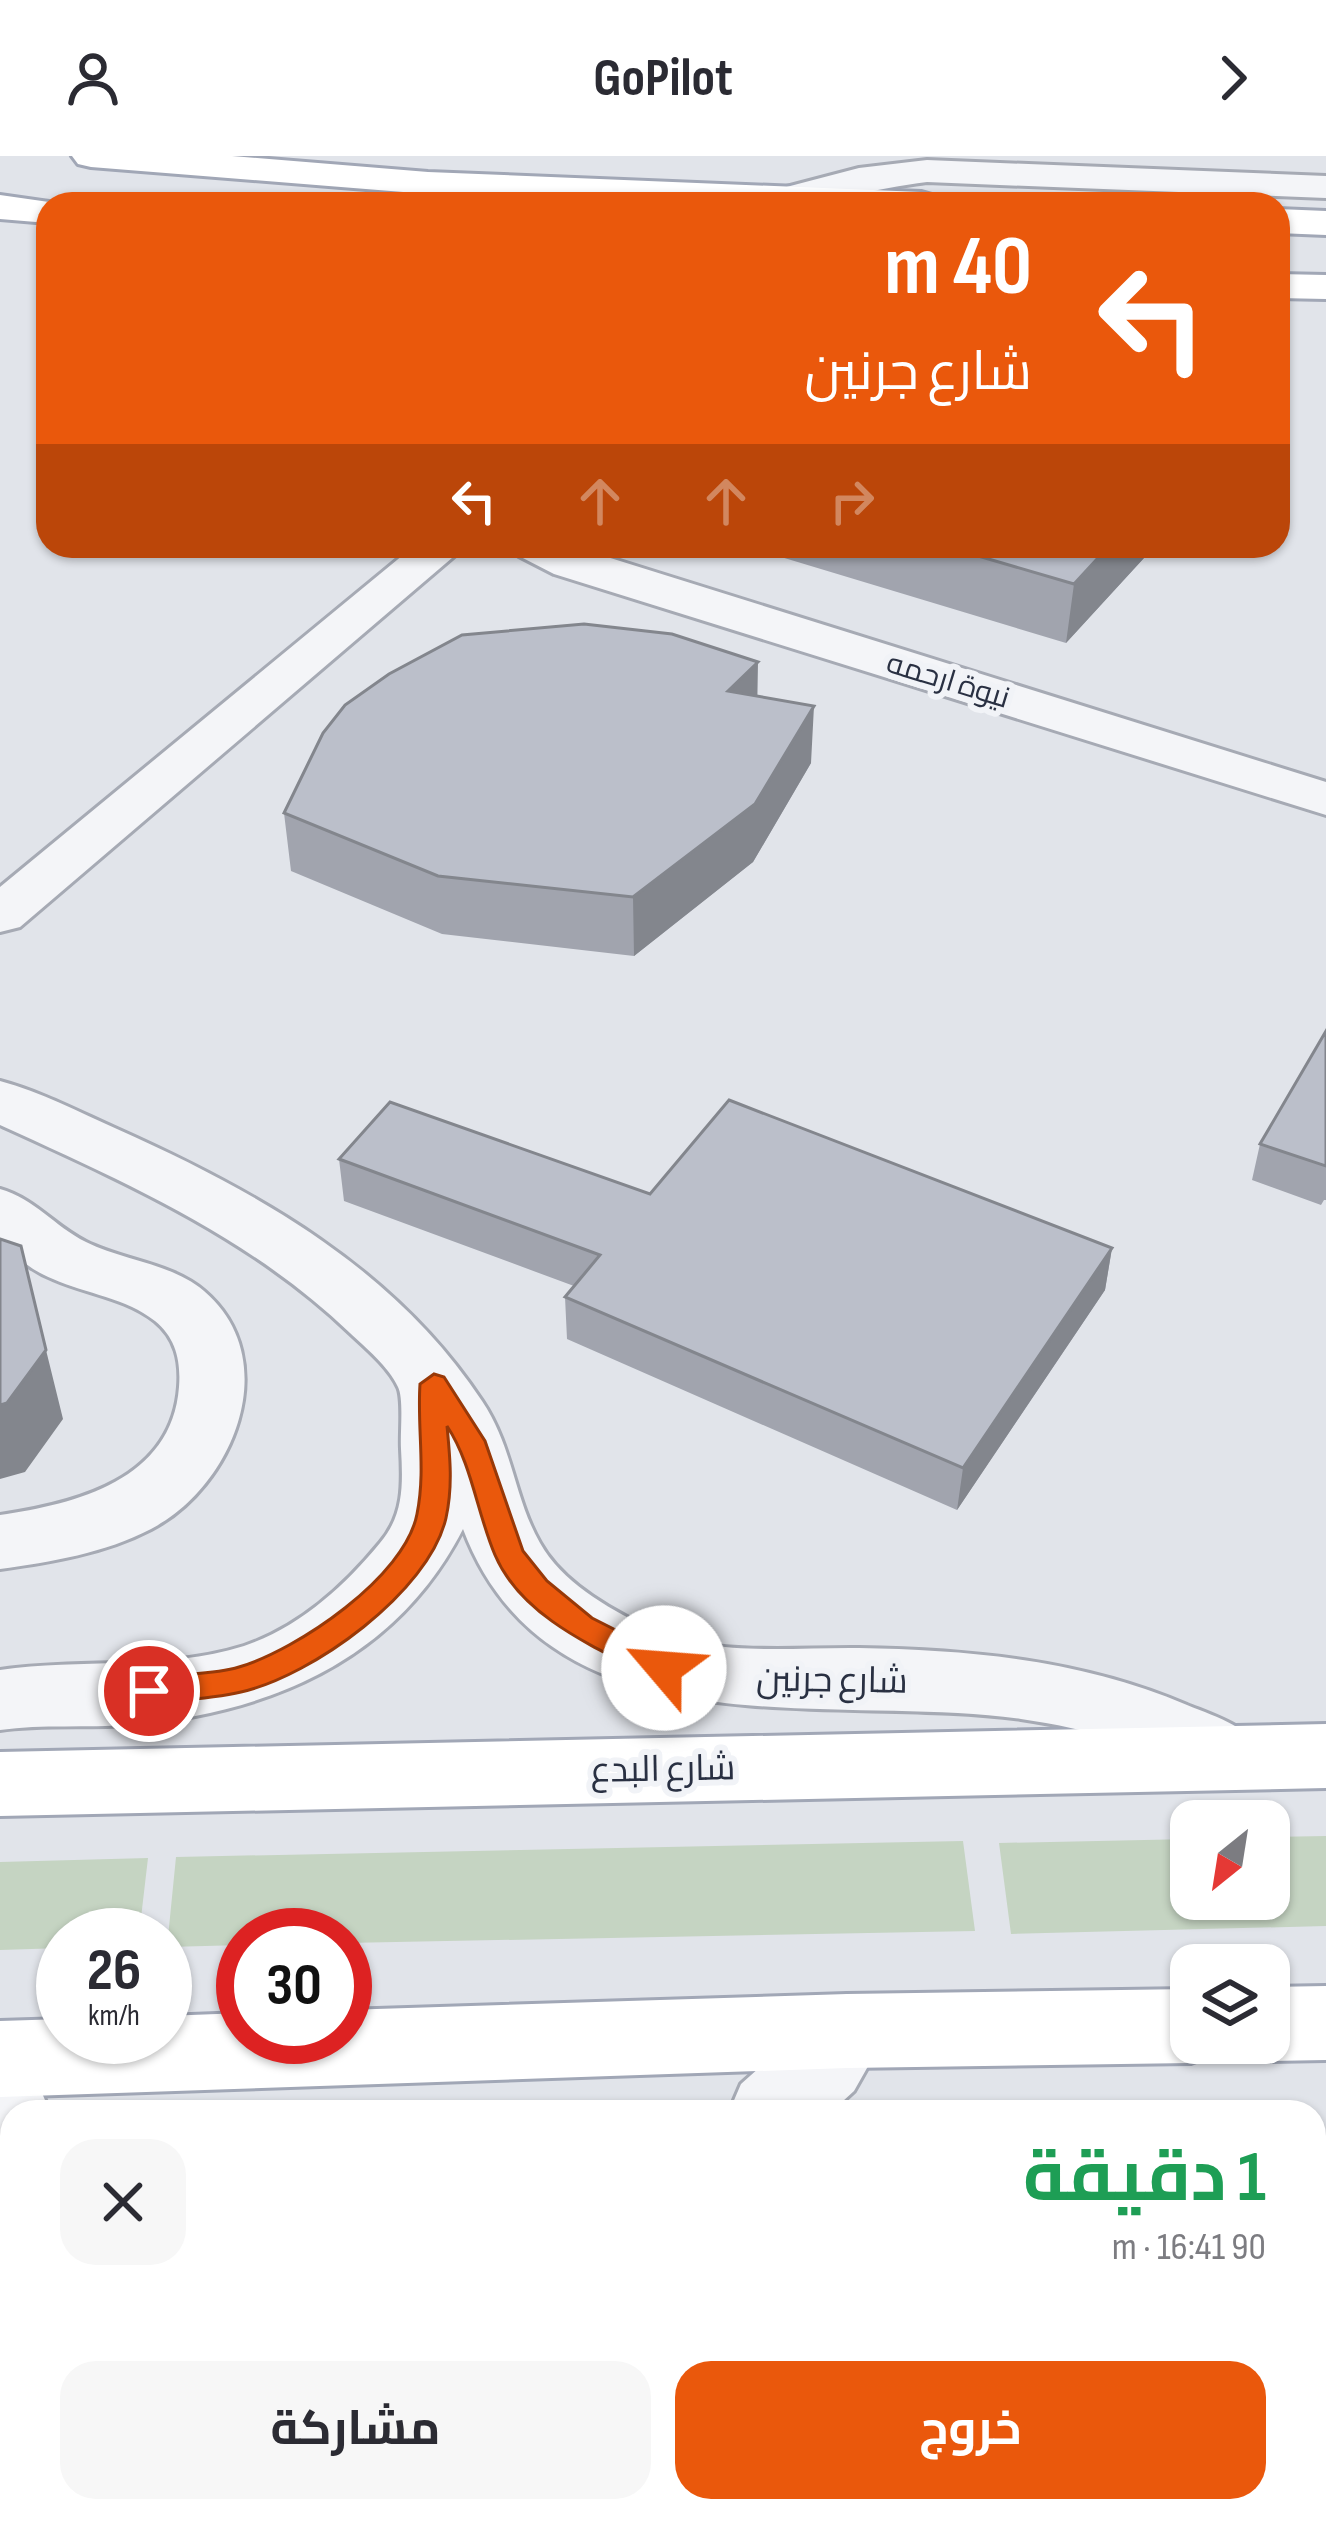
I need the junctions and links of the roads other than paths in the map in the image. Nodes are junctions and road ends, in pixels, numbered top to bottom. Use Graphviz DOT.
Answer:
graph roads {
  1 [pos="91,156"];
  2 [pos="1326,187"];
  3 [pos="645,192"];
  4 [pos="810,192"];
  5 [pos="0,207"];
  6 [pos="36,210"];
  7 [pos="1290,222"];
  8 [pos="1326,223"];
  9 [pos="1290,286"];
  10 [pos="1326,287"];
  11 [pos="490,558"];
  12 [pos="494,558"];
  13 [pos="1326,799"];
  14 [pos="1,913"];
  15 [pos="0,1101"];
  16 [pos="0,1211"];
  17 [pos="434,1384"];
  18 [pos="0,1542"];
  19 [pos="0,1700"];
  20 [pos="1326,1756"];
  21 [pos="1228,1758"];
  22 [pos="0,1784"];
  23 [pos="1326,2023"];
  24 [pos="1290,2024"];
  25 [pos="1170,2026"];
  26 [pos="848,2032"];
  27 [pos="0,2059"];
  28 [pos="785,2100"];
  1 -- 3 [label="main road"];
  2 -- 4 [label="street"];
  5 -- 6 [label="main road"];
  7 -- 8 [label="main road"];
  9 -- 10 [label="main road"];
  11 -- 14 [label="street, نيوة ارحمه"];
  12 -- 13 [label="street, نيوة ارحمه"];
  15 -- 17 [label="street, شارع جرنين"];
  16 -- 18 [label="street"];
  17 -- 19 [label="street"];
  17 -- 21 [label="street, شارع جرنين"];
  20 -- 21 [label="main road, شارع البدع"];
  21 -- 22 [label="main road, شارع البدع"];
  23 -- 24 [label="main road"];
  25 -- 26 [label="main road"];
  26 -- 27 [label="main road"];
  26 -- 28 [label="street"];
}
